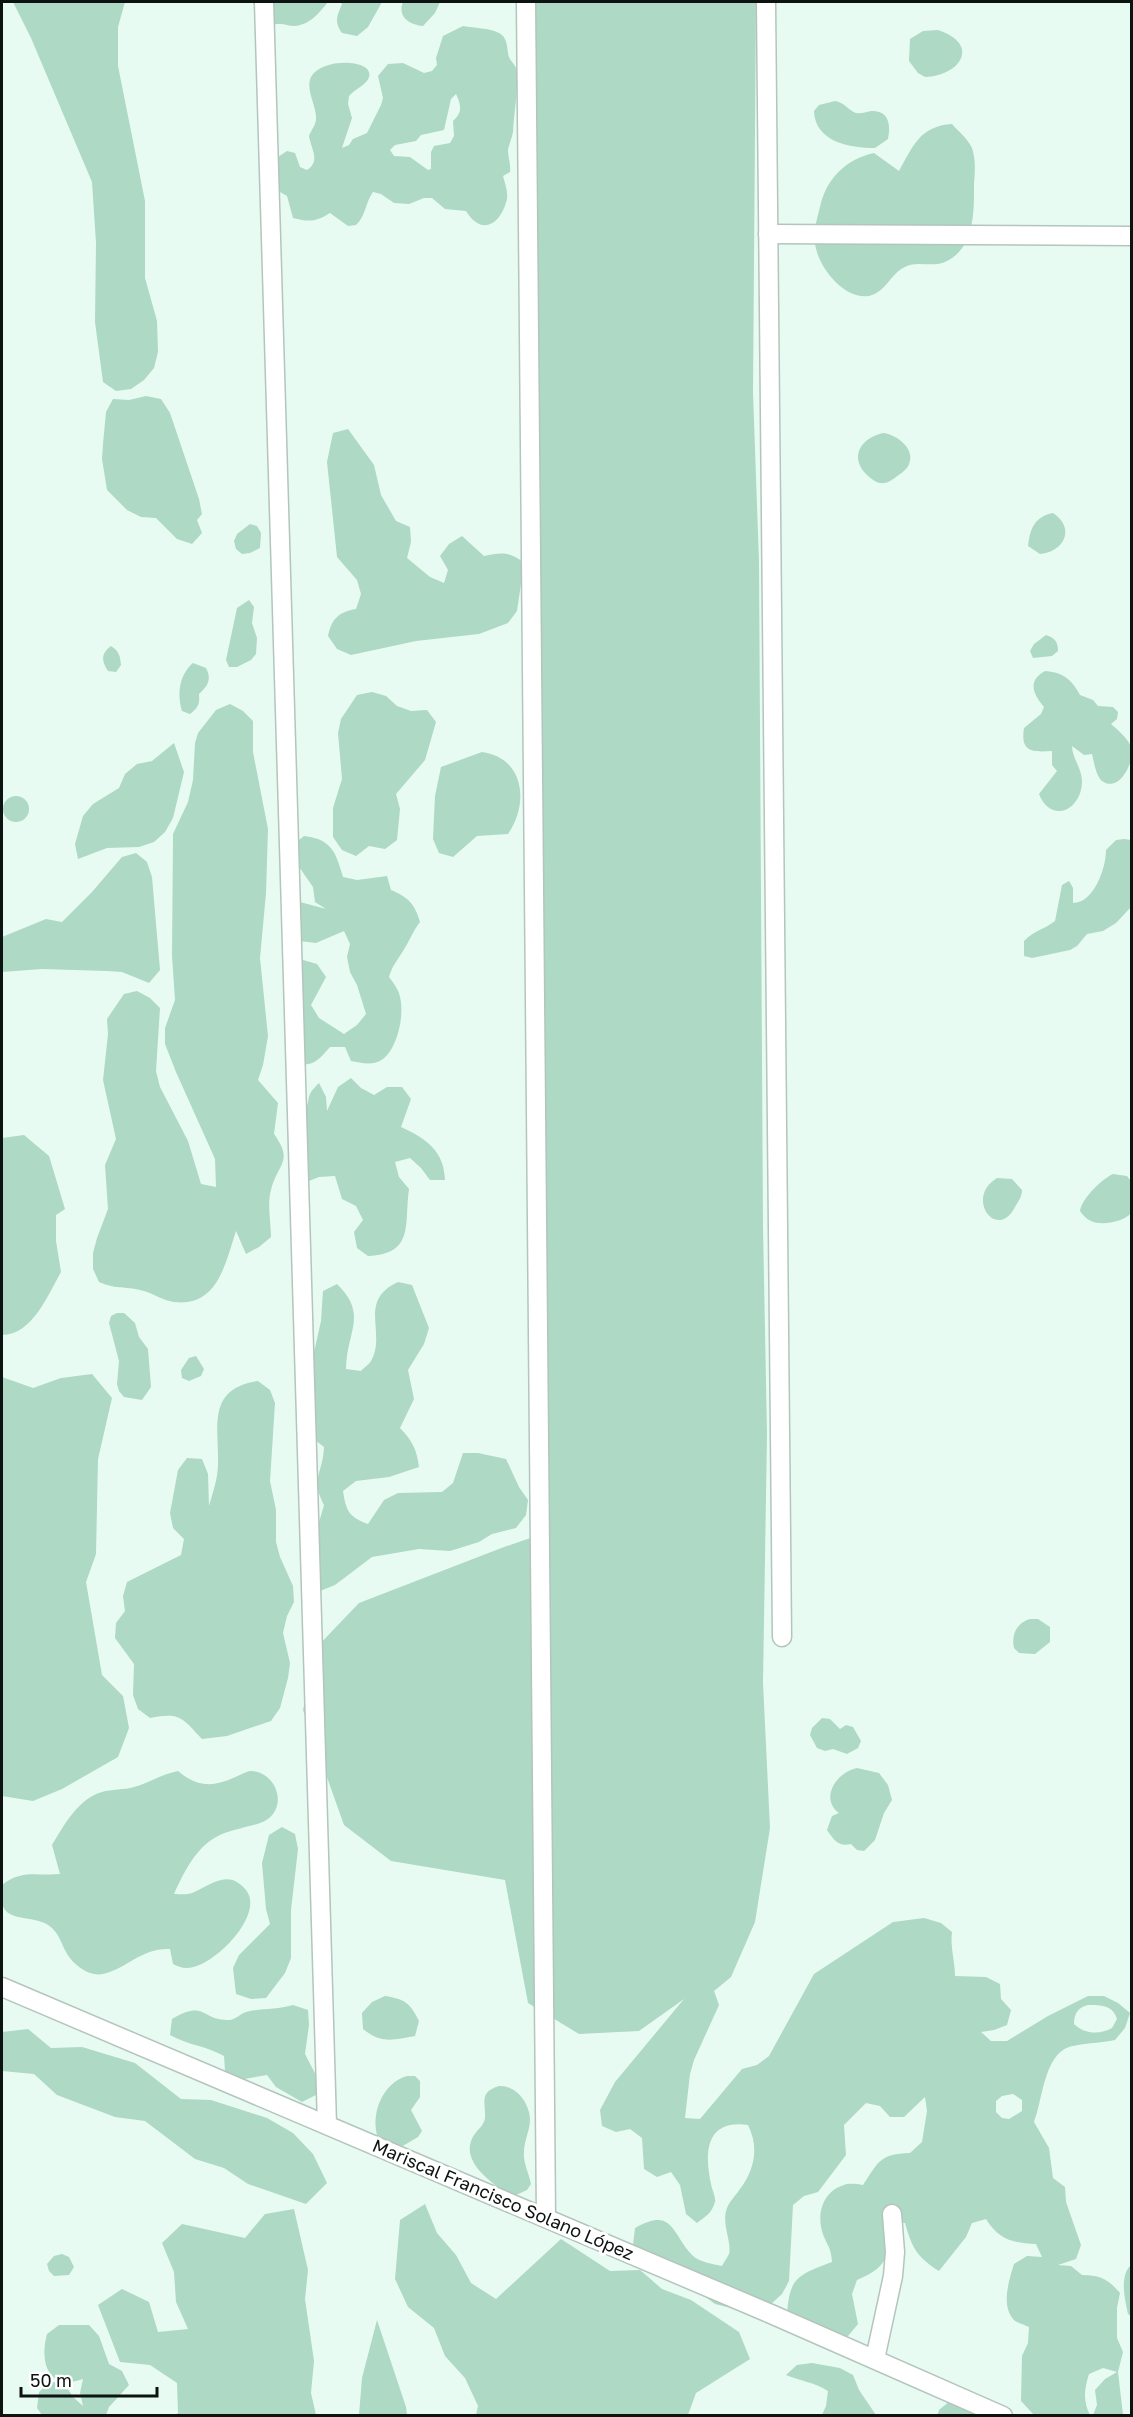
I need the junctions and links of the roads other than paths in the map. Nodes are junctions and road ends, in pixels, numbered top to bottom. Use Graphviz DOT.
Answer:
graph roads {
  1 [pos="264,2"];
  2 [pos="525,2"];
  3 [pos="766,2"];
  4 [pos="768,234"];
  5 [pos="1131,236"];
  6 [pos="782,1637"];
  7 [pos="2,1987"];
  8 [pos="327,2125"];
  9 [pos="892,2214"];
  10 [pos="546,2218"];
  11 [pos="875,2359"];
  12 [pos="1003,2415"];
  1 -- 8 [label="street"];
  2 -- 10 [label="street"];
  3 -- 4 [label="street"];
  4 -- 5 [label="street"];
  4 -- 6 [label="street"];
  7 -- 8 [label="street, Mariscal Francisco Solano López"];
  8 -- 10 [label="street, Mariscal Francisco Solano López"];
  9 -- 11 [label="street"];
  10 -- 11 [label="street, Mariscal Francisco Solano López"];
  11 -- 12 [label="street, Mariscal Francisco Solano López"];
}
